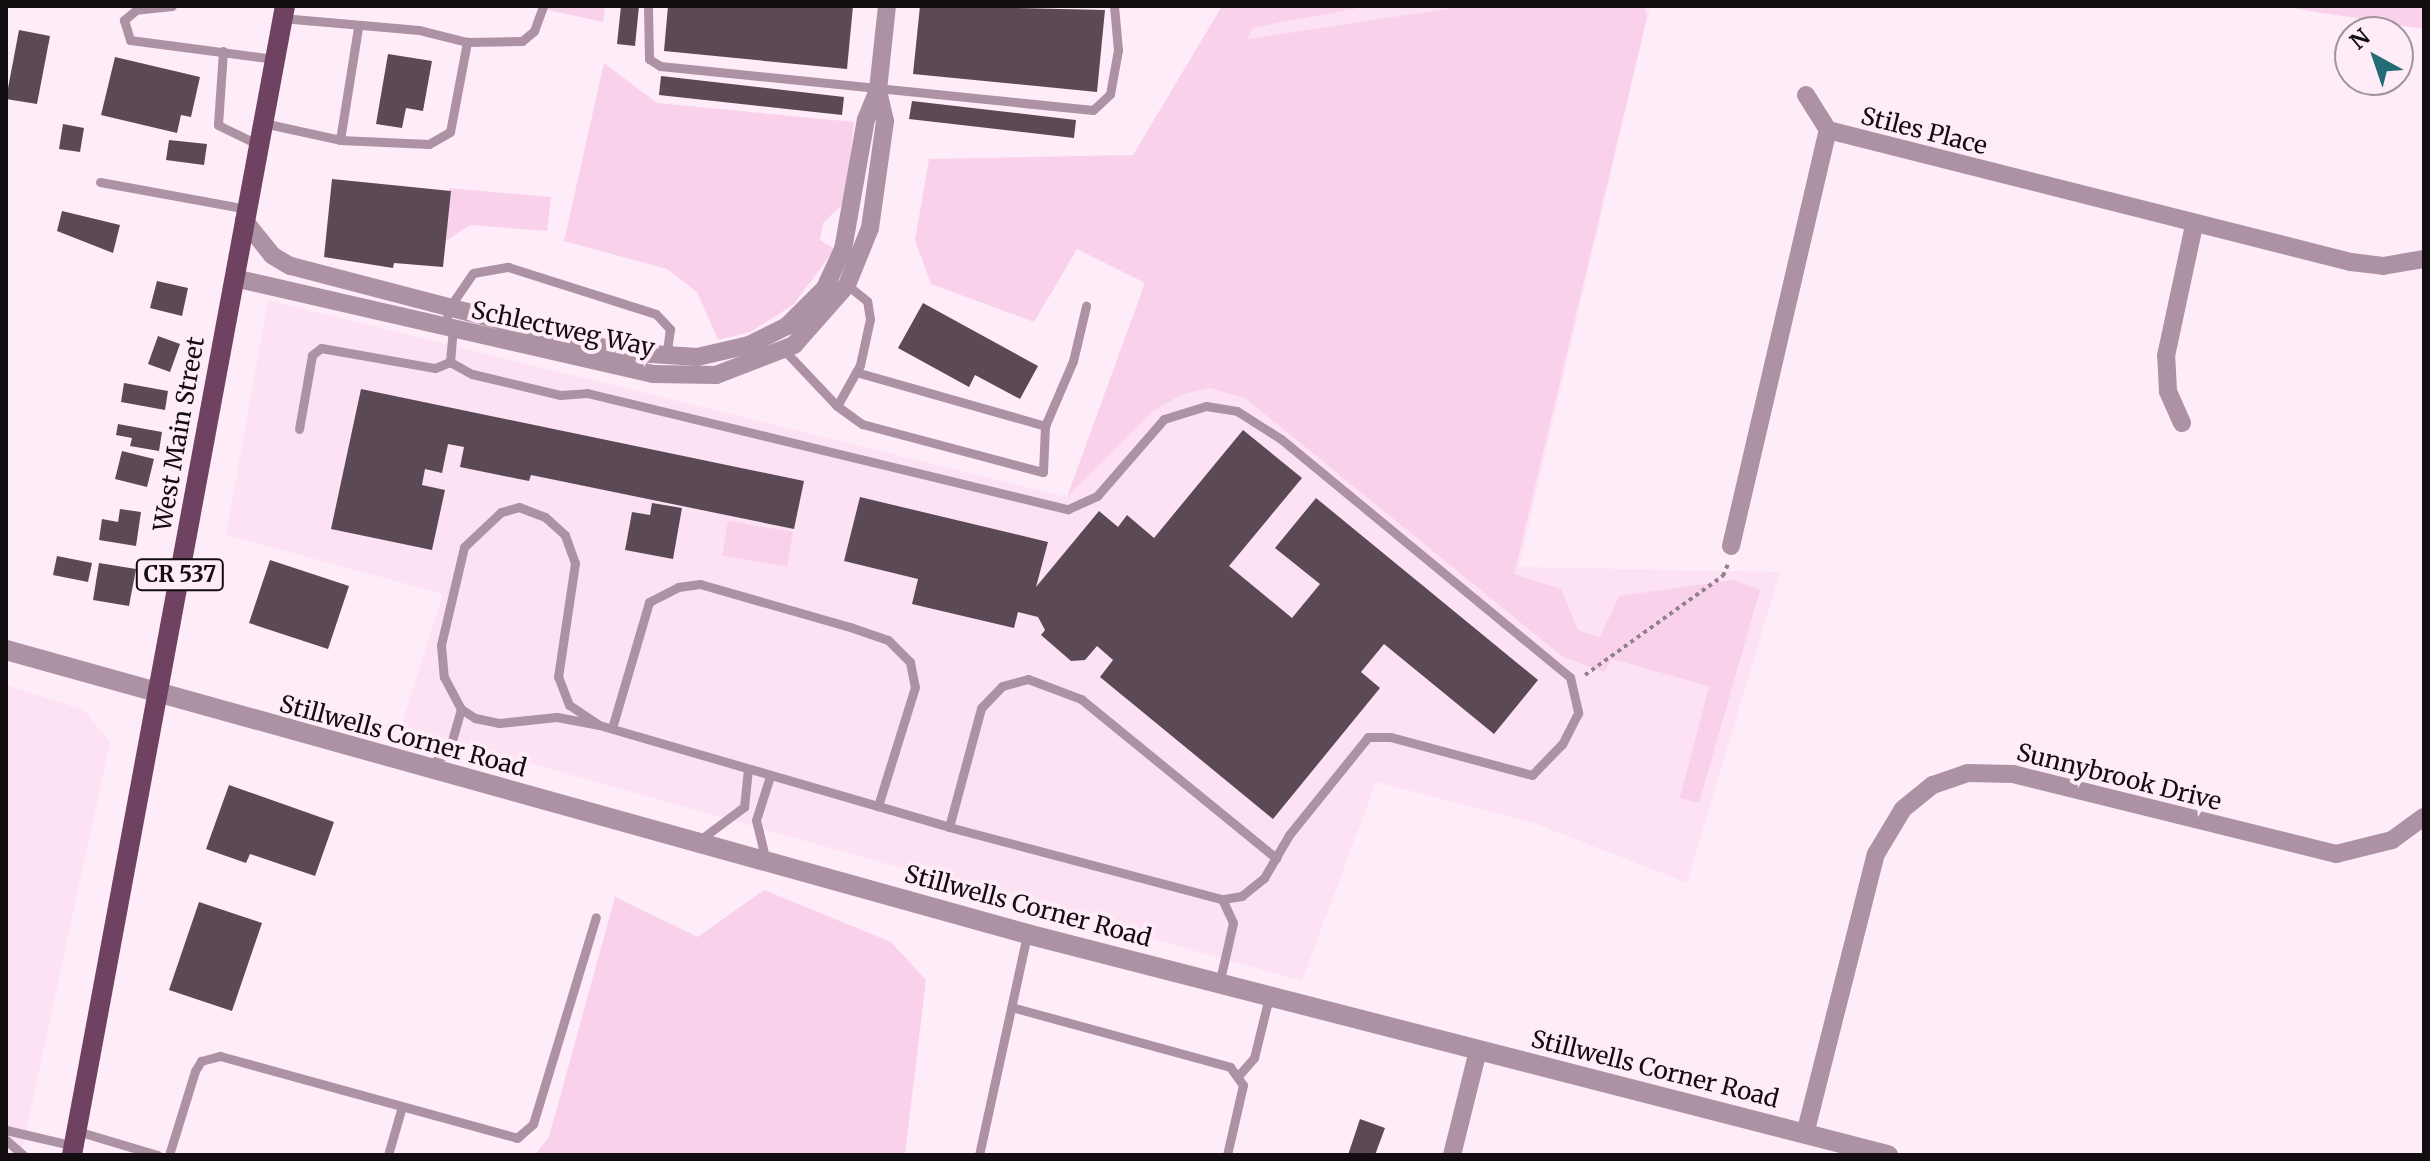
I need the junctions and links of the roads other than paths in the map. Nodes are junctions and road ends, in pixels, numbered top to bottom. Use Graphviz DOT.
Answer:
graph roads {
  1 [pos="172,6"];
  2 [pos="543,6"];
  3 [pos="648,6"];
  4 [pos="887,6"];
  5 [pos="1114,6"];
  6 [pos="284,12"];
  7 [pos="358,28"];
  8 [pos="467,42"];
  9 [pos="223,51"];
  10 [pos="275,59"];
  11 [pos="878,90"];
  12 [pos="1806,95"];
  13 [pos="263,123"];
  14 [pos="1828,130"];
  15 [pos="340,140"];
  16 [pos="259,145"];
  17 [pos="100,182"];
  18 [pos="246,214"];
  19 [pos="2194,225"];
  20 [pos="2424,259"];
  21 [pos="234,278"];
  22 [pos="847,285"];
  23 [pos="1086,306"];
  24 [pos="449,308"];
  25 [pos="449,329"];
  26 [pos="779,341"];
  27 [pos="450,362"];
  28 [pos="666,366"];
  29 [pos="856,372"];
  30 [pos="837,406"];
  31 [pos="2182,423"];
  32 [pos="1045,426"];
  33 [pos="299,429"];
  34 [pos="1731,546"];
  35 [pos="6,650"];
  36 [pos="158,696"];
  37 [pos="461,709"];
  38 [pos="599,725"];
  39 [pos="612,728"];
  40 [pos="424,769"];
  41 [pos="748,770"];
  42 [pos="770,776"];
  43 [pos="878,806"];
  44 [pos="2424,817"];
  45 [pos="949,827"];
  46 [pos="697,841"];
  47 [pos="1276,858"];
  48 [pos="766,861"];
  49 [pos="1222,899"];
  50 [pos="596,917"];
  51 [pos="1027,934"];
  52 [pos="1219,984"];
  53 [pos="1269,997"];
  54 [pos="1015,1008"];
  55 [pos="1478,1051"];
  56 [pos="1239,1075"];
  57 [pos="401,1110"];
  58 [pos="6,1130"];
  59 [pos="1805,1134"];
  60 [pos="6,1140"];
  61 [pos="75,1144"];
  62 [pos="23,1155"];
  63 [pos="157,1155"];
  64 [pos="169,1155"];
  65 [pos="388,1155"];
  66 [pos="979,1155"];
  67 [pos="1227,1155"];
  68 [pos="1452,1155"];
  69 [pos="1888,1155"];
  1 -- 9 [label="lane"];
  2 -- 8 [label="lane"];
  3 -- 11 [label="lane"];
  4 -- 11 [label="street, Schlectweg Way"];
  5 -- 11 [label="lane"];
  6 -- 7 [label="lane"];
  6 -- 10 [label="main road, West Main Street / CR 537"];
  7 -- 8 [label="lane"];
  7 -- 15 [label="lane"];
  8 -- 15 [label="lane"];
  9 -- 10 [label="lane"];
  9 -- 16 [label="lane"];
  10 -- 13 [label="main road, West Main Street / CR 537"];
  11 -- 22 [label="street, Schlectweg Way"];
  11 -- 26 [label="street, Schlectweg Way"];
  12 -- 14 [label="street"];
  13 -- 15 [label="lane"];
  13 -- 16 [label="main road, West Main Street / CR 537"];
  14 -- 19 [label="street, Stiles Place"];
  14 -- 34 [label="street, Stiles Place"];
  16 -- 18 [label="main road, West Main Street / CR 537"];
  17 -- 18 [label="lane"];
  18 -- 21 [label="main road, West Main Street / CR 537"];
  18 -- 24 [label="street, Schlectweg Way"];
  19 -- 20 [label="street, Stiles Place"];
  19 -- 31 [label="street"];
  21 -- 25 [label="street, Schlectweg Way"];
  21 -- 36 [label="main road, West Main Street / CR 537"];
  22 -- 26 [label="street, Schlectweg Way"];
  22 -- 29 [label="lane"];
  23 -- 32 [label="lane"];
  24 -- 25 [label="lane"];
  24 -- 28 [label="street, Schlectweg Way"];
  24 -- 28 [label="lane"];
  25 -- 27 [label="lane"];
  25 -- 28 [label="street, Schlectweg Way"];
  26 -- 28 [label="street, Schlectweg Way"];
  26 -- 30 [label="lane"];
  27 -- 33 [label="lane"];
  27 -- 47 [label="lane"];
  29 -- 30 [label="lane"];
  29 -- 32 [label="lane"];
  30 -- 32 [label="lane"];
  35 -- 36 [label="street, Stillwells Corner Road"];
  36 -- 40 [label="street, Stillwells Corner Road"];
  36 -- 61 [label="main road, West Main Street / CR 537"];
  37 -- 38 [label="lane"];
  37 -- 38 [label="lane"];
  37 -- 40 [label="lane"];
  38 -- 39 [label="lane"];
  39 -- 41 [label="lane"];
  39 -- 43 [label="lane"];
  40 -- 46 [label="street, Stillwells Corner Road"];
  41 -- 42 [label="lane"];
  41 -- 46 [label="lane"];
  42 -- 43 [label="lane"];
  42 -- 48 [label="lane"];
  43 -- 45 [label="lane"];
  44 -- 59 [label="street, Sunnybrook Drive"];
  45 -- 47 [label="lane"];
  45 -- 49 [label="lane"];
  46 -- 48 [label="street, Stillwells Corner Road"];
  47 -- 49 [label="lane"];
  48 -- 51 [label="street, Stillwells Corner Road"];
  49 -- 52 [label="lane"];
  50 -- 57 [label="lane"];
  51 -- 52 [label="street, Stillwells Corner Road"];
  51 -- 54 [label="lane"];
  52 -- 53 [label="street, Stillwells Corner Road"];
  53 -- 55 [label="street, Stillwells Corner Road"];
  53 -- 56 [label="lane"];
  54 -- 56 [label="lane"];
  54 -- 66 [label="lane"];
  55 -- 59 [label="street, Stillwells Corner Road"];
  55 -- 68 [label="street"];
  56 -- 67 [label="lane"];
  57 -- 64 [label="lane"];
  57 -- 65 [label="lane"];
  58 -- 61 [label="lane"];
  59 -- 69 [label="street, Stillwells Corner Road"];
  60 -- 62 [label="lane"];
  61 -- 63 [label="lane"];
}
